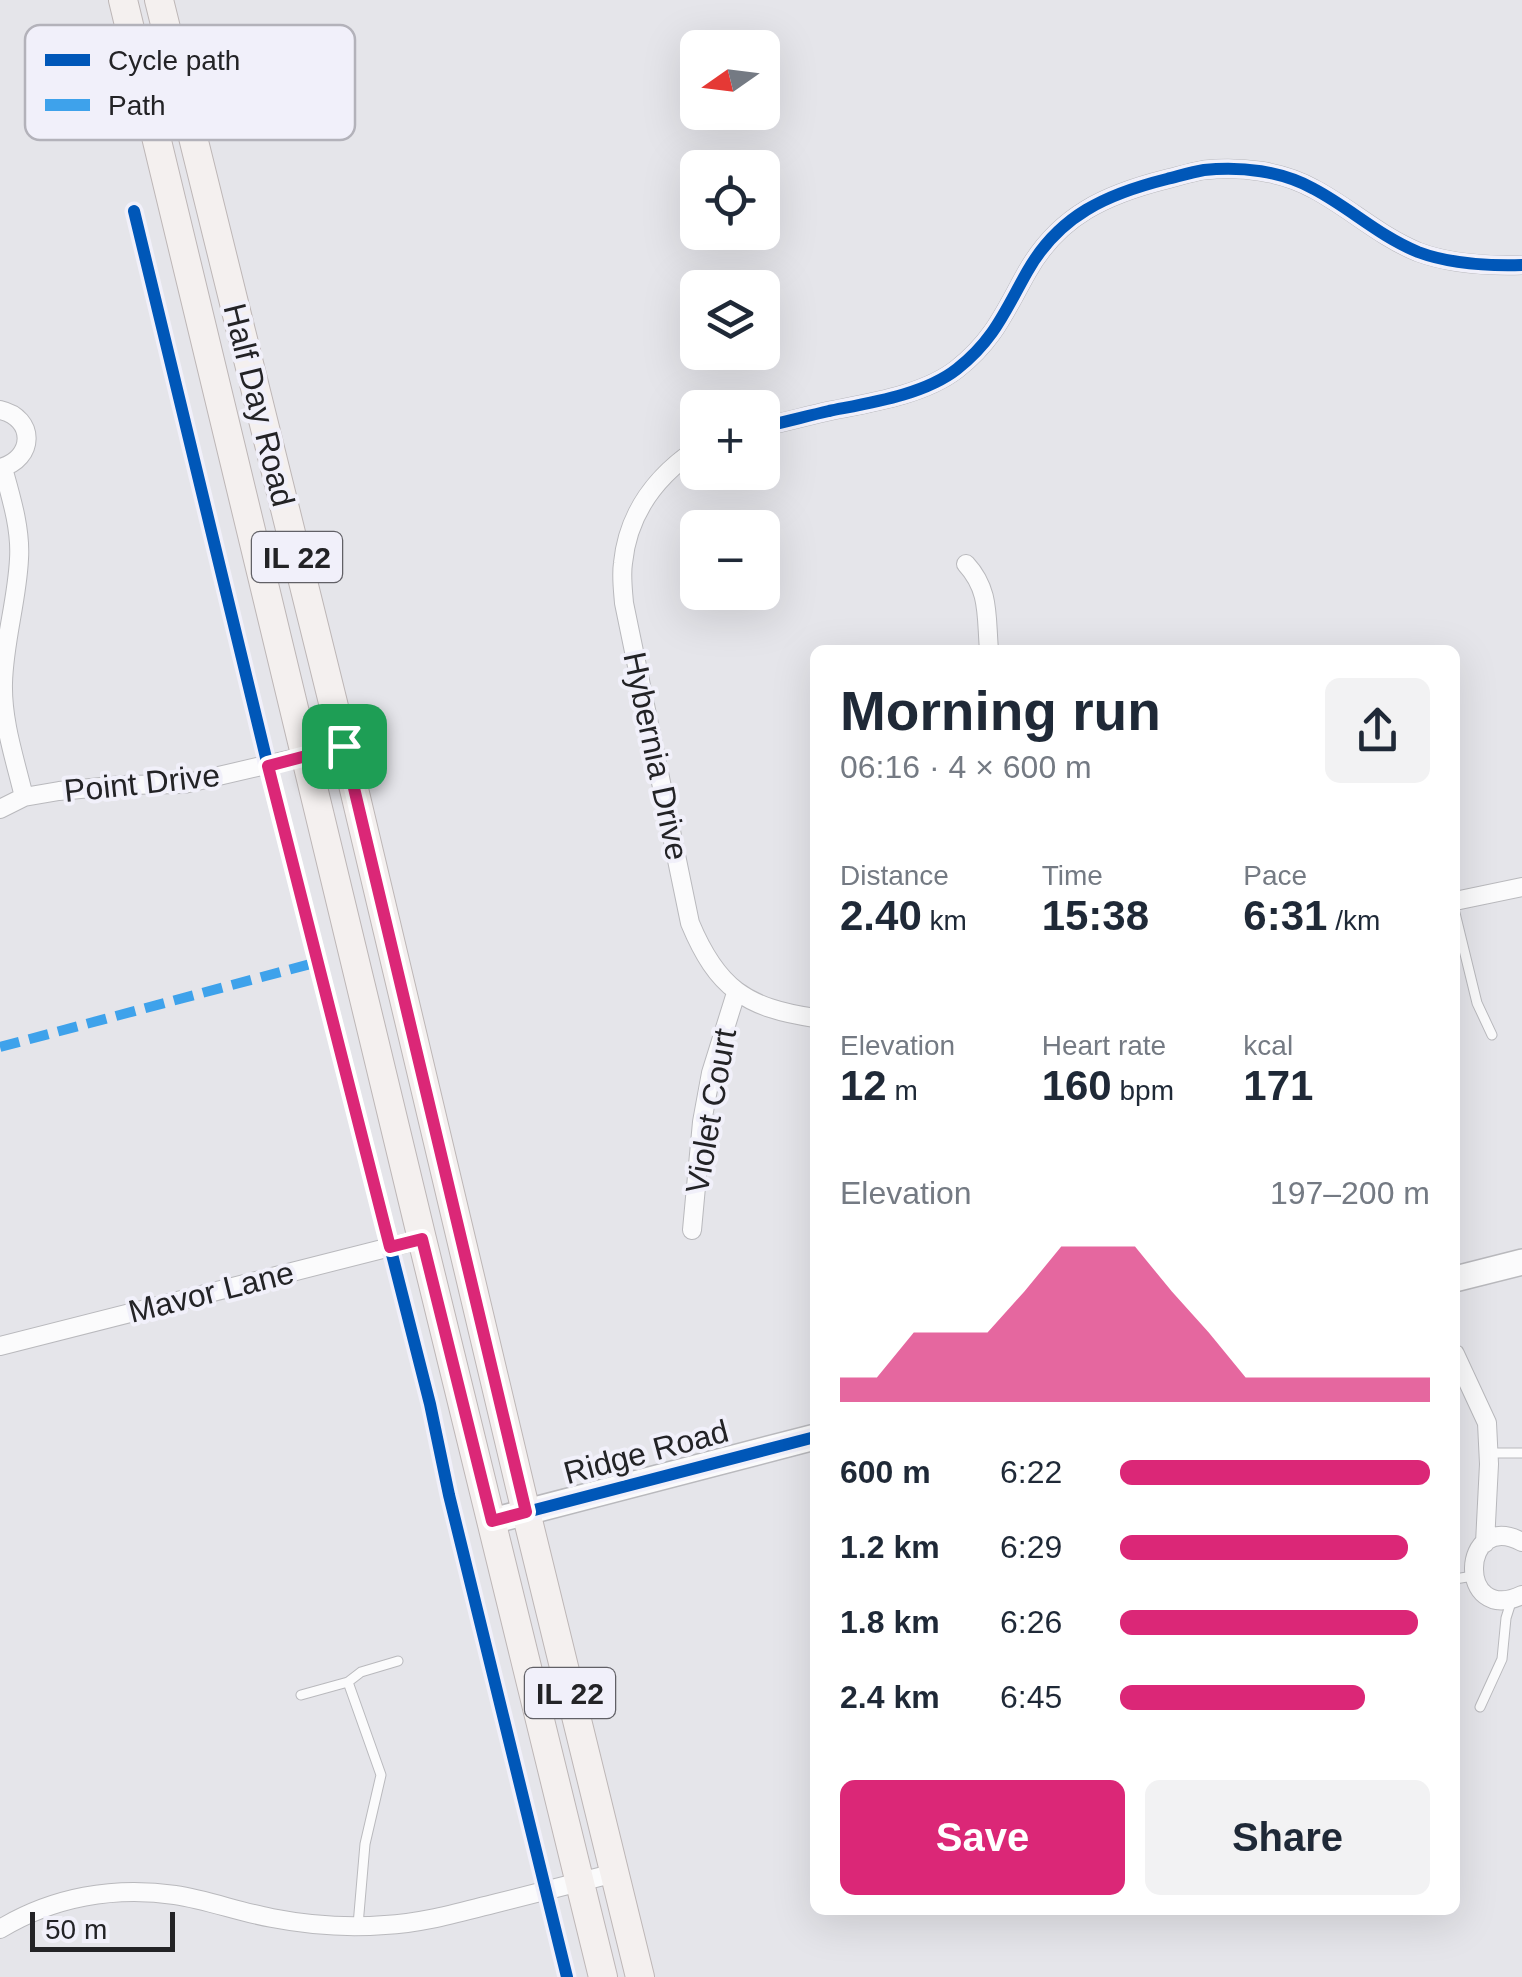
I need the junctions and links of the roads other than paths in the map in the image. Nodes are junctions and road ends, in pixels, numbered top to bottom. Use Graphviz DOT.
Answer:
graph roads {
  1 [pos="123,0"];
  2 [pos="159,0"];
  3 [pos="129,25"];
  4 [pos="165,25"];
  5 [pos="157,140"];
  6 [pos="194,140"];
  7 [pos="1522,265"];
  8 [pos="0,410"];
  9 [pos="780,423"];
  10 [pos="680,460"];
  11 [pos="2,468"];
  12 [pos="966,564"];
  13 [pos="989,645"];
  14 [pos="344,746"];
  15 [pos="306,756"];
  16 [pos="24,797"];
  17 [pos="0,809"];
  18 [pos="1522,886"];
  19 [pos="1460,900"];
  20 [pos="1460,932"];
  21 [pos="736,994"];
  22 [pos="810,1017"];
  23 [pos="1492,1035"];
  24 [pos="692,1230"];
  25 [pos="422,1239"];
  26 [pos="1522,1262"];
  27 [pos="1460,1277"];
  28 [pos="0,1346"];
  29 [pos="1460,1365"];
  30 [pos="810,1438"];
  31 [pos="1488,1453"];
  32 [pos="1522,1453"];
  33 [pos="526,1512"];
  34 [pos="492,1521"];
  35 [pos="1485,1542"];
  36 [pos="1522,1542"];
  37 [pos="1464,1578"];
  38 [pos="1517,1597"];
  39 [pos="398,1661"];
  40 [pos="348,1682"];
  41 [pos="301,1695"];
  42 [pos="1480,1707"];
  43 [pos="615,1872"];
  44 [pos="581,1881"];
  45 [pos="358,1925"];
  46 [pos="0,1928"];
  47 [pos="603,1977"];
  48 [pos="640,1977"];
  1 -- 3 [label="main road, Half Day Road / IL 22"];
  2 -- 4 [label="main road, Half Day Road / IL 22"];
  5 -- 15 [label="main road, Half Day Road / IL 22"];
  6 -- 14 [label="main road, Half Day Road / IL 22"];
  7 -- 9 [label="street"];
  8 -- 11 [label="street"];
  10 -- 21 [label="street, Hybernia Drive"];
  11 -- 16 [label="street"];
  12 -- 13 [label="street"];
  14 -- 15 [label="street, Point Drive"];
  14 -- 33 [label="main road, Half Day Road / IL 22"];
  15 -- 16 [label="street, Point Drive"];
  15 -- 25 [label="main road, Half Day Road / IL 22"];
  16 -- 17 [label="street, Point Drive"];
  18 -- 19 [label="street"];
  20 -- 23 [label="lane"];
  21 -- 22 [label="street"];
  21 -- 24 [label="street, Violet Court"];
  25 -- 28 [label="street, Mavor Lane"];
  25 -- 34 [label="main road, Half Day Road / IL 22"];
  26 -- 27 [label="street"];
  29 -- 31 [label="street"];
  30 -- 33 [label="street, Ridge Road"];
  31 -- 32 [label="lane"];
  31 -- 35 [label="street"];
  33 -- 34 [label="street, Ridge Road"];
  33 -- 43 [label="main road, Half Day Road / IL 22"];
  34 -- 44 [label="main road, Half Day Road / IL 22"];
  35 -- 36 [label="street"];
  35 -- 37 [label="street"];
  37 -- 38 [label="street"];
  38 -- 42 [label="lane"];
  39 -- 40 [label="lane"];
  40 -- 41 [label="lane"];
  40 -- 45 [label="lane"];
  43 -- 44 [label="street"];
  43 -- 48 [label="main road, Half Day Road / IL 22"];
  44 -- 45 [label="street"];
  44 -- 47 [label="main road, Half Day Road / IL 22"];
  45 -- 46 [label="street"];
}
